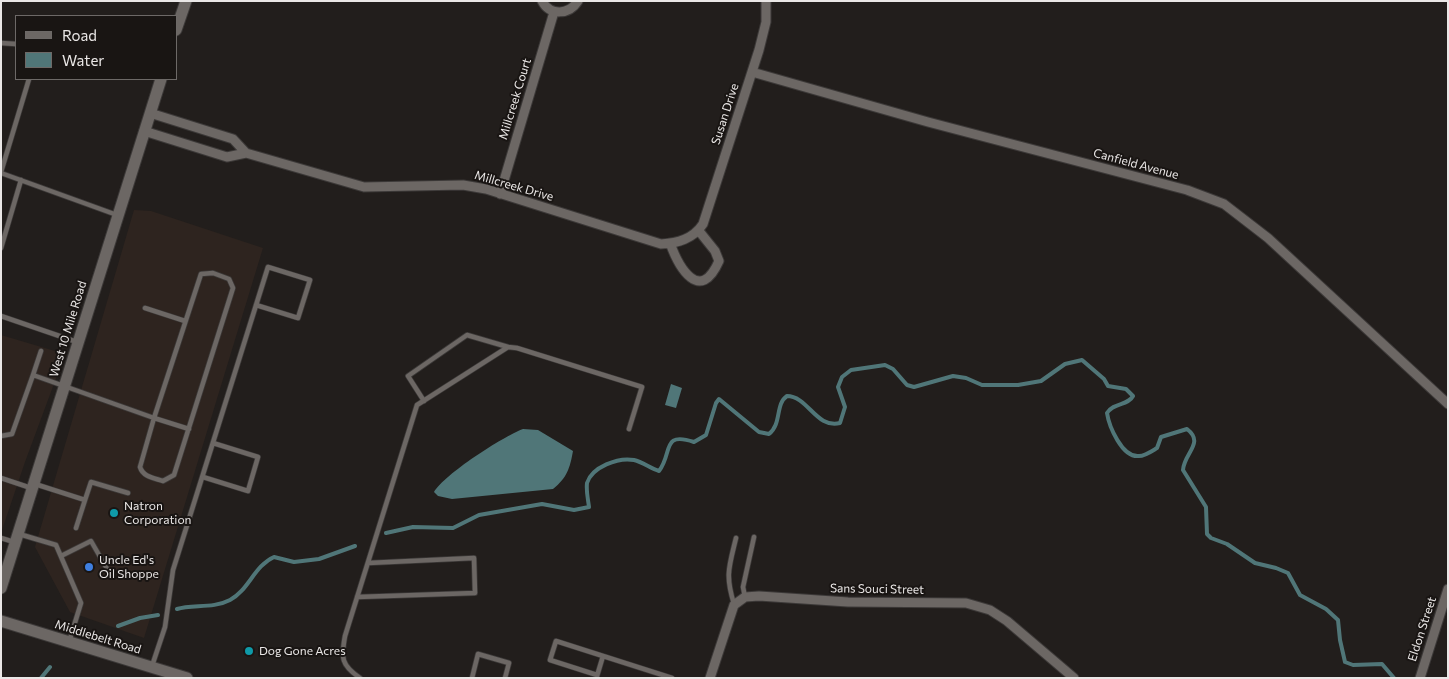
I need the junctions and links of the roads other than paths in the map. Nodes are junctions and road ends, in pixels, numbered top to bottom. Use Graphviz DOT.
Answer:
graph roads {
  1 [pos="186,1"];
  2 [pos="542,1"];
  3 [pos="578,1"];
  4 [pos="766,1"];
  5 [pos="554,12"];
  6 [pos="178,24"];
  7 [pos="1,43"];
  8 [pos="15,44"];
  9 [pos="752,72"];
  10 [pos="29,80"];
  11 [pos="161,80"];
  12 [pos="150,113"];
  13 [pos="144,131"];
  14 [pos="246,153"];
  15 [pos="1,173"];
  16 [pos="21,180"];
  17 [pos="500,194"];
  18 [pos="118,215"];
  19 [pos="698,231"];
  20 [pos="670,243"];
  21 [pos="1,248"];
  22 [pos="256,305"];
  23 [pos="145,308"];
  24 [pos="1,316"];
  25 [pos="185,321"];
  26 [pos="78,342"];
  27 [pos="508,347"];
  28 [pos="41,350"];
  29 [pos="33,375"];
  30 [pos="64,387"];
  31 [pos="424,401"];
  32 [pos="1448,404"];
  33 [pos="154,418"];
  34 [pos="189,429"];
  35 [pos="629,429"];
  36 [pos="1,436"];
  37 [pos="213,443"];
  38 [pos="203,477"];
  39 [pos="1,478"];
  40 [pos="33,486"];
  41 [pos="128,493"];
  42 [pos="85,500"];
  43 [pos="76,528"];
  44 [pos="754,537"];
  45 [pos="1,538"];
  46 [pos="17,538"];
  47 [pos="736,538"];
  48 [pos="61,556"];
  49 [pos="368,563"];
  50 [pos="110,574"];
  51 [pos="1,588"];
  52 [pos="1448,589"];
  53 [pos="357,597"];
  54 [pos="745,597"];
  55 [pos="734,606"];
  56 [pos="1,621"];
  57 [pos="68,643"];
  58 [pos="603,656"];
  59 [pos="152,667"];
  60 [pos="597,676"];
  61 [pos="187,678"];
  62 [pos="360,678"];
  63 [pos="472,678"];
  64 [pos="504,678"];
  65 [pos="672,678"];
  66 [pos="710,678"];
  67 [pos="1074,678"];
  68 [pos="1420,678"];
  1 -- 6 [label="street"];
  2 -- 5 [label="street"];
  3 -- 5 [label="street"];
  4 -- 9 [label="street, Susan Drive"];
  5 -- 17 [label="street, Millcreek Court"];
  7 -- 8 [label="lane"];
  9 -- 19 [label="street, Susan Drive"];
  9 -- 32 [label="street, Canfield Avenue"];
  10 -- 15 [label="lane"];
  11 -- 12 [label="street, West 10 Mile Road"];
  12 -- 13 [label="street, West 10 Mile Road"];
  12 -- 14 [label="street, Millcreek Drive"];
  13 -- 14 [label="street, Millcreek Drive"];
  13 -- 18 [label="street, West 10 Mile Road"];
  14 -- 17 [label="street, Millcreek Drive"];
  15 -- 16 [label="lane"];
  16 -- 18 [label="lane"];
  16 -- 21 [label="lane"];
  17 -- 20 [label="street, Millcreek Drive"];
  18 -- 26 [label="street, West 10 Mile Road"];
  19 -- 20 [label="street, Millcreek Drive"];
  19 -- 20 [label="street"];
  22 -- 22 [label="lane"];
  22 -- 37 [label="lane"];
  23 -- 25 [label="lane"];
  24 -- 26 [label="lane"];
  25 -- 33 [label="lane"];
  25 -- 34 [label="lane"];
  26 -- 30 [label="street, West 10 Mile Road"];
  27 -- 31 [label="lane"];
  27 -- 31 [label="lane"];
  27 -- 35 [label="lane"];
  28 -- 29 [label="lane"];
  29 -- 30 [label="lane"];
  29 -- 36 [label="lane"];
  30 -- 33 [label="lane"];
  30 -- 40 [label="street, West 10 Mile Road"];
  31 -- 49 [label="lane"];
  33 -- 34 [label="lane"];
  33 -- 34 [label="lane"];
  37 -- 38 [label="lane"];
  37 -- 38 [label="lane"];
  38 -- 59 [label="lane"];
  39 -- 40 [label="lane"];
  40 -- 42 [label="lane"];
  40 -- 46 [label="street, West 10 Mile Road"];
  41 -- 42 [label="lane"];
  42 -- 43 [label="lane"];
  44 -- 54 [label="lane"];
  45 -- 46 [label="lane"];
  46 -- 48 [label="lane"];
  46 -- 51 [label="street, West 10 Mile Road"];
  47 -- 55 [label="lane"];
  48 -- 50 [label="lane"];
  48 -- 57 [label="lane"];
  49 -- 53 [label="lane"];
  49 -- 53 [label="lane"];
  52 -- 68 [label="street, Eldon Street"];
  53 -- 62 [label="lane"];
  54 -- 55 [label="street"];
  54 -- 67 [label="street, Sans Souci Street"];
  55 -- 66 [label="street"];
  56 -- 57 [label="street, Middlebelt Road"];
  57 -- 59 [label="street, Middlebelt Road"];
  58 -- 60 [label="lane"];
  58 -- 60 [label="lane"];
  58 -- 65 [label="lane"];
  59 -- 61 [label="street, Middlebelt Road"];
  63 -- 64 [label="lane"];
}
